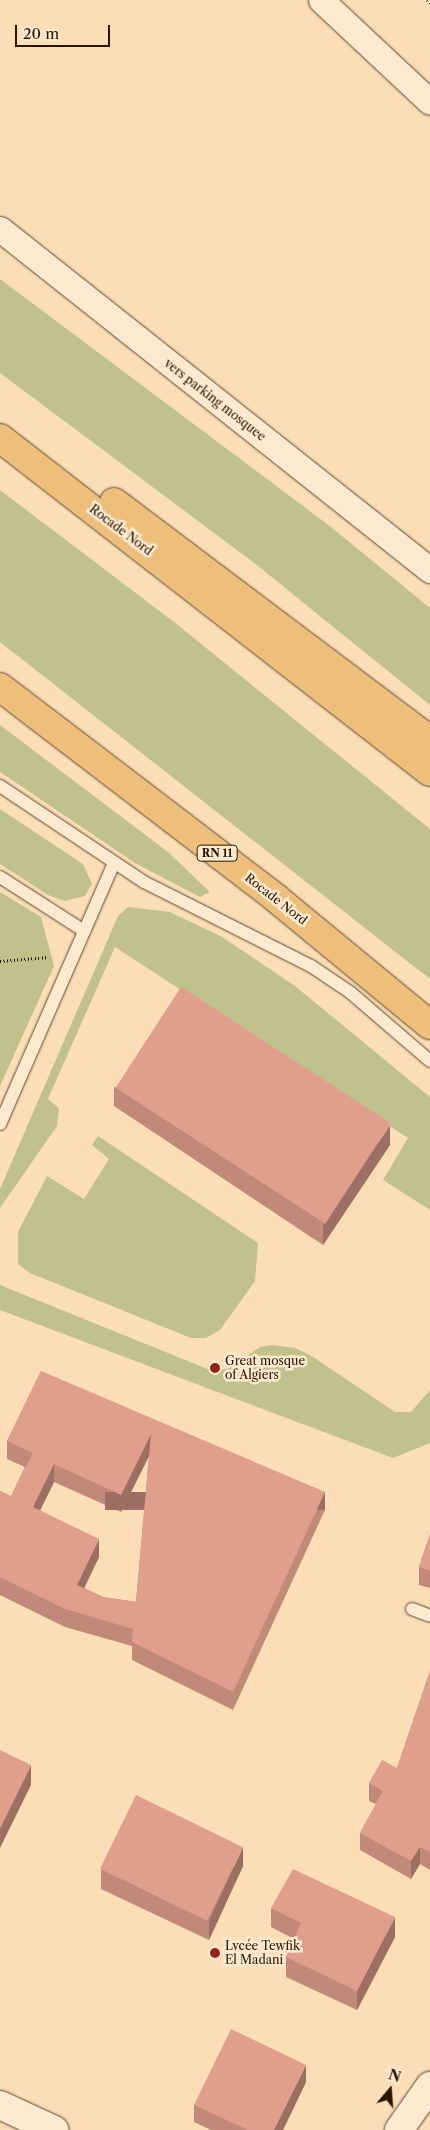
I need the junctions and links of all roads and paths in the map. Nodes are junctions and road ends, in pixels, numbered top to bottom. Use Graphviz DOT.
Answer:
graph roads {
  1 [pos="321,0"];
  2 [pos="427,0"];
  3 [pos="430,3"];
  4 [pos="430,102"];
  5 [pos="0,229"];
  6 [pos="0,434"];
  7 [pos="0,438"];
  8 [pos="430,570"];
  9 [pos="0,687"];
  10 [pos="430,740"];
  11 [pos="430,772"];
  12 [pos="0,786"];
  13 [pos="113,865"];
  14 [pos="0,877"];
  15 [pos="84,931"];
  16 [pos="73,954"];
  17 [pos="0,961"];
  18 [pos="430,1025"];
  19 [pos="430,1061"];
  20 [pos="0,1124"];
  21 [pos="412,1609"];
  22 [pos="430,1616"];
  23 [pos="430,2086"];
  24 [pos="0,2105"];
  25 [pos="54,2130"];
  26 [pos="399,2130"];
  1 -- 4 [label="street"];
  2 -- 3 [label="path"];
  5 -- 8 [label="street, vers parking mosquee"];
  6 -- 10 [label="highway"];
  7 -- 11 [label="highway, Rocade Nord"];
  9 -- 18 [label="highway, Rocade Nord / RN 11"];
  12 -- 13 [label="lane"];
  13 -- 15 [label="lane"];
  13 -- 19 [label="lane"];
  14 -- 15 [label="lane"];
  15 -- 16 [label="lane"];
  16 -- 17 [label="path"];
  16 -- 20 [label="lane"];
  21 -- 22 [label="lane"];
  23 -- 26 [label="street"];
  24 -- 25 [label="street"];
}
